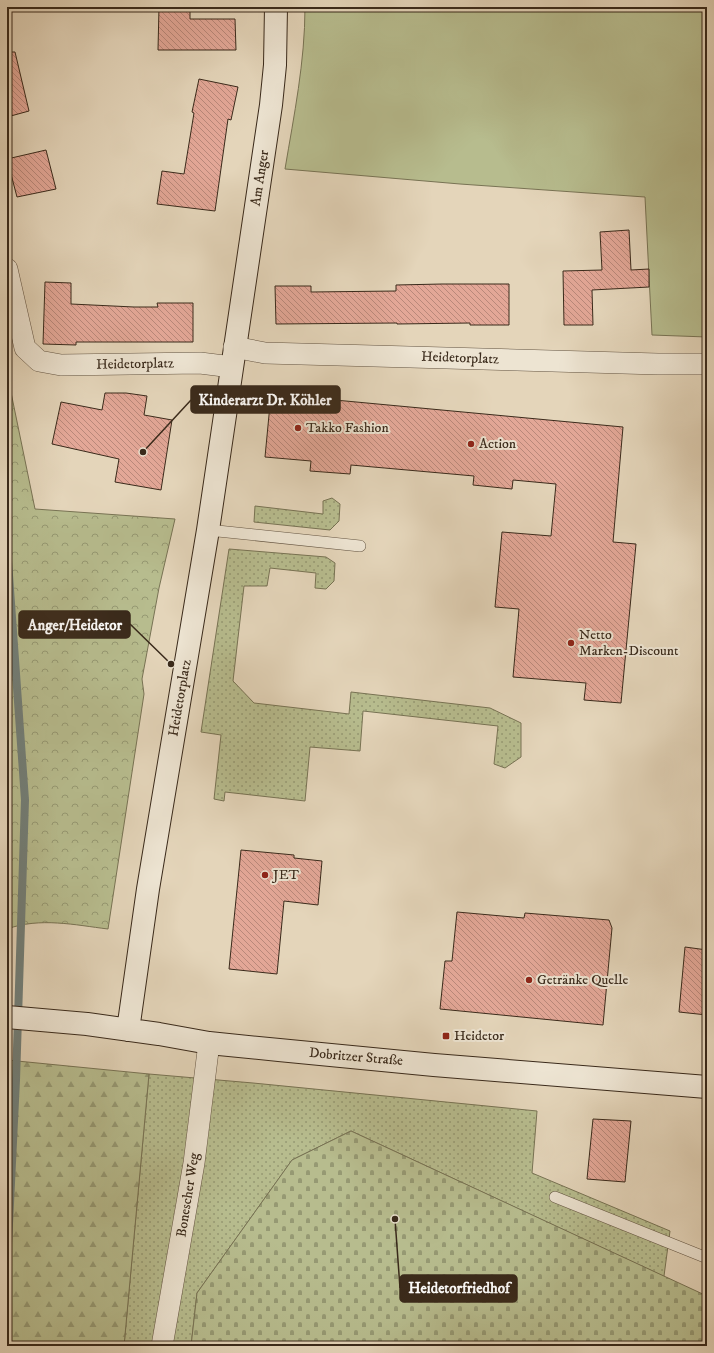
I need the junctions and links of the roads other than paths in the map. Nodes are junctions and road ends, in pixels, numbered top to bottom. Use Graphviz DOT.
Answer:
graph roads {
  1 [pos="276,7"];
  2 [pos="7,269"];
  3 [pos="233,357"];
  4 [pos="707,364"];
  5 [pos="208,530"];
  6 [pos="360,546"];
  7 [pos="7,1017"];
  8 [pos="128,1030"];
  9 [pos="209,1043"];
  10 [pos="707,1087"];
  11 [pos="555,1197"];
  12 [pos="707,1257"];
  13 [pos="162,1346"];
  1 -- 3 [label="street, Am Anger"];
  2 -- 3 [label="street, Heidetorplatz"];
  3 -- 4 [label="street, Heidetorplatz"];
  3 -- 5 [label="street, Heidetorplatz"];
  5 -- 6 [label="lane"];
  5 -- 8 [label="street, Heidetorplatz"];
  7 -- 8 [label="street, Dobritzer Straße"];
  8 -- 9 [label="street, Dobritzer Straße"];
  9 -- 10 [label="street, Dobritzer Straße"];
  9 -- 13 [label="street, Bonescher Weg"];
  11 -- 12 [label="lane"];
}
